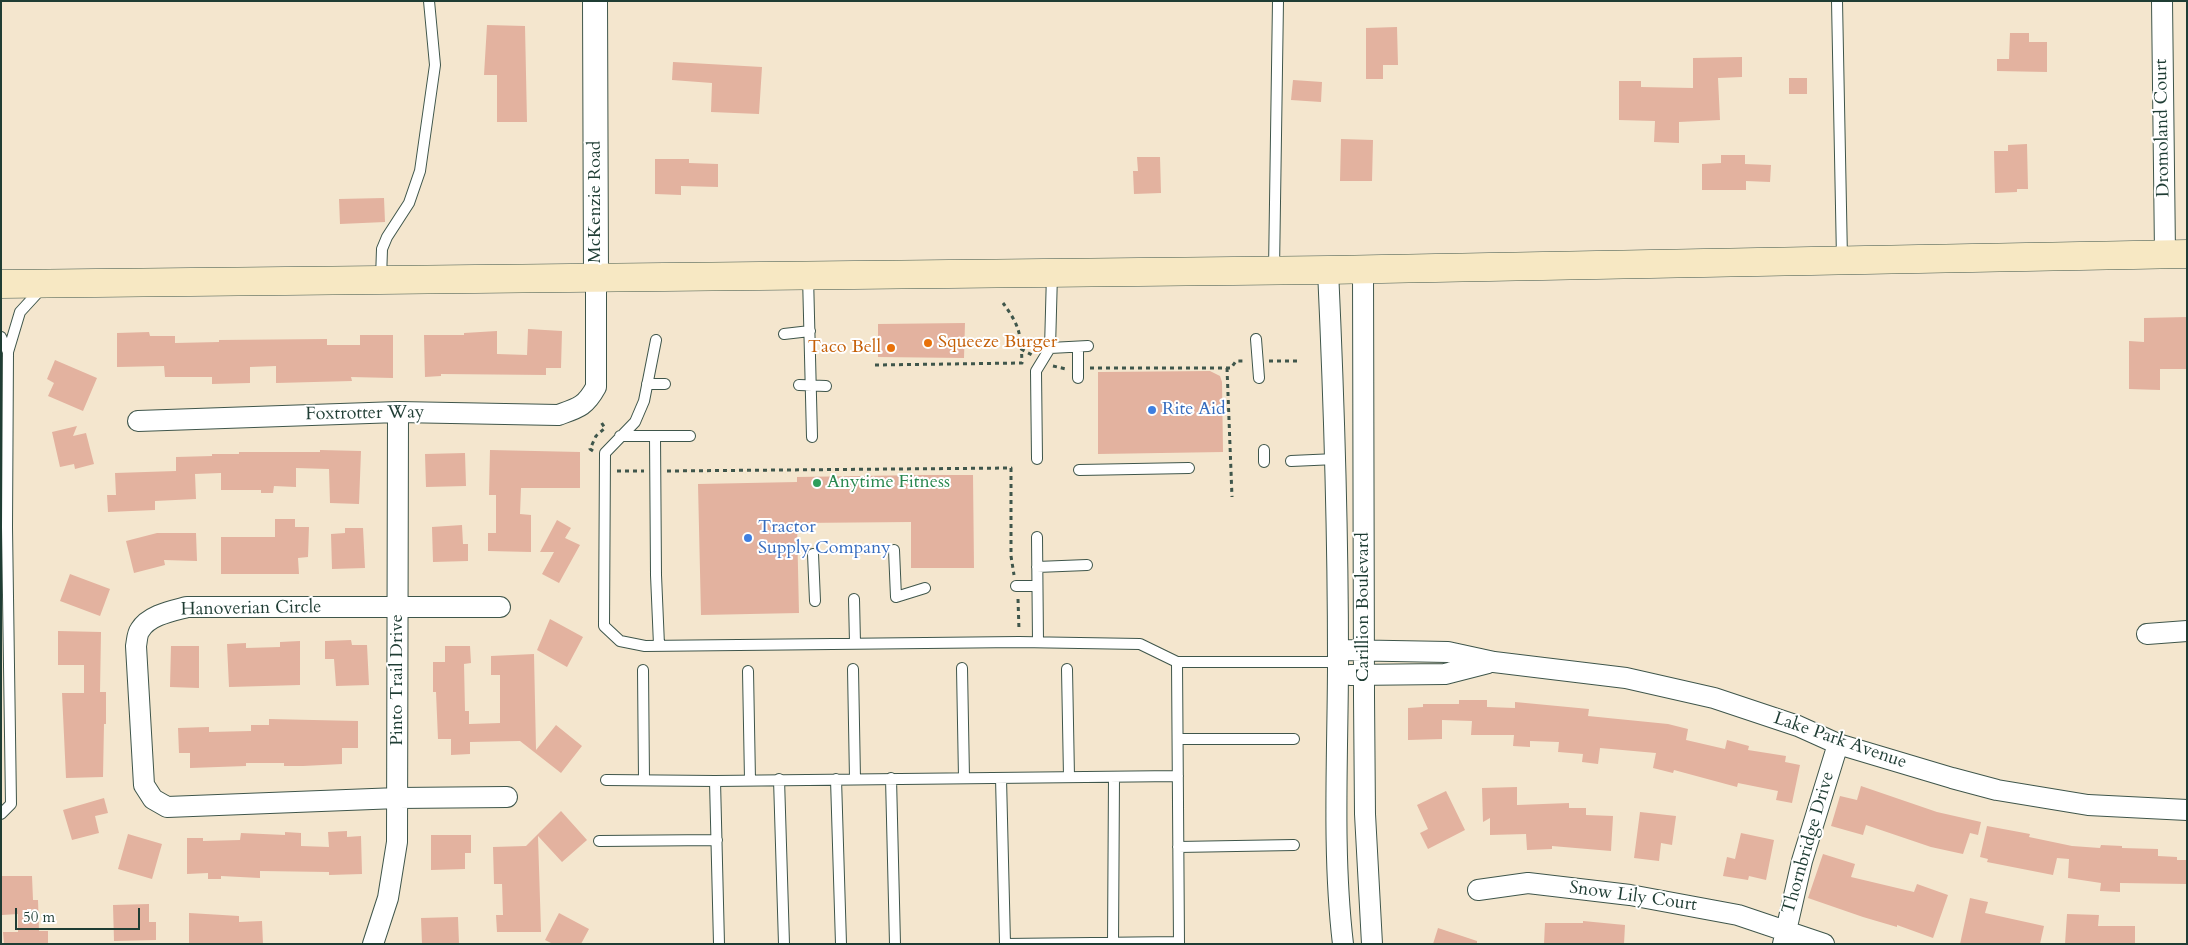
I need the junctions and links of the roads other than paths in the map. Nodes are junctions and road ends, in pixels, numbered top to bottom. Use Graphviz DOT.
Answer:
graph roads {
  1 [pos="429,1"];
  2 [pos="595,1"];
  3 [pos="1278,1"];
  4 [pos="1837,1"];
  5 [pos="2162,1"];
  6 [pos="2176,254"];
  7 [pos="1842,260"];
  8 [pos="1364,269"];
  9 [pos="1328,270"];
  10 [pos="1274,271"];
  11 [pos="1052,273"];
  12 [pos="808,276"];
  13 [pos="596,278"];
  14 [pos="381,280"];
  15 [pos="1,284"];
  16 [pos="46,284"];
  17 [pos="810,331"];
  18 [pos="784,334"];
  19 [pos="1,337"];
  20 [pos="1256,339"];
  21 [pos="656,340"];
  22 [pos="1050,348"];
  23 [pos="8,352"];
  24 [pos="1078,373"];
  25 [pos="1259,378"];
  26 [pos="647,384"];
  27 [pos="665,384"];
  28 [pos="799,385"];
  29 [pos="812,386"];
  30 [pos="826,386"];
  31 [pos="1025,388"];
  32 [pos="1036,388"];
  33 [pos="4,399"];
  34 [pos="588,401"];
  35 [pos="398,412"];
  36 [pos="138,421"];
  37 [pos="620,436"];
  38 [pos="655,436"];
  39 [pos="690,436"];
  40 [pos="812,437"];
  41 [pos="1025,437"];
  42 [pos="1036,437"];
  43 [pos="1264,450"];
  44 [pos="1037,459"];
  45 [pos="1336,459"];
  46 [pos="1292,461"];
  47 [pos="1264,462"];
  48 [pos="1189,468"];
  49 [pos="1079,470"];
  50 [pos="4,527"];
  51 [pos="1037,537"];
  52 [pos="894,550"];
  53 [pos="814,554"];
  54 [pos="1087,565"];
  55 [pos="1037,568"];
  56 [pos="1016,586"];
  57 [pos="1037,586"];
  58 [pos="925,588"];
  59 [pos="854,599"];
  60 [pos="815,601"];
  61 [pos="398,607"];
  62 [pos="500,607"];
  63 [pos="2187,631"];
  64 [pos="2147,634"];
  65 [pos="1038,642"];
  66 [pos="855,643"];
  67 [pos="659,645"];
  68 [pos="1364,650"];
  69 [pos="1177,662"];
  70 [pos="1338,662"];
  71 [pos="1494,662"];
  72 [pos="962,668"];
  73 [pos="852,669"];
  74 [pos="1067,669"];
  75 [pos="643,670"];
  76 [pos="748,671"];
  77 [pos="1364,675"];
  78 [pos="1178,739"];
  79 [pos="1294,739"];
  80 [pos="1838,744"];
  81 [pos="1178,776"];
  82 [pos="1069,777"];
  83 [pos="1114,777"];
  84 [pos="891,778"];
  85 [pos="964,778"];
  86 [pos="1001,778"];
  87 [pos="779,779"];
  88 [pos="836,779"];
  89 [pos="855,779"];
  90 [pos="606,780"];
  91 [pos="644,780"];
  92 [pos="750,780"];
  93 [pos="715,781"];
  94 [pos="507,797"];
  95 [pos="398,798"];
  96 [pos="2187,810"];
  97 [pos="1,814"];
  98 [pos="716,840"];
  99 [pos="598,841"];
  100 [pos="1294,846"];
  101 [pos="1178,847"];
  102 [pos="1478,890"];
  103 [pos="1784,938"];
  104 [pos="1113,943"];
  105 [pos="1179,943"];
  106 [pos="373,944"];
  107 [pos="719,944"];
  108 [pos="784,944"];
  109 [pos="841,944"];
  110 [pos="895,944"];
  111 [pos="1005,944"];
  112 [pos="1343,944"];
  113 [pos="1372,944"];
  114 [pos="1824,944"];
  1 -- 14 [label="lane"];
  2 -- 13 [label="street, McKenzie Road"];
  3 -- 10 [label="lane"];
  4 -- 7 [label="lane"];
  5 -- 6 [label="street, Dromoland Court"];
  6 -- 7 [label="main road"];
  7 -- 8 [label="main road"];
  8 -- 9 [label="main road"];
  8 -- 68 [label="street, Carillion Boulevard"];
  9 -- 10 [label="main road"];
  9 -- 45 [label="street, Carillion Boulevard"];
  10 -- 11 [label="main road"];
  11 -- 12 [label="main road"];
  11 -- 22 [label="lane"];
  12 -- 13 [label="main road"];
  12 -- 17 [label="lane"];
  13 -- 14 [label="main road"];
  13 -- 34 [label="street, McKenzie Road"];
  14 -- 16 [label="main road"];
  15 -- 16 [label="main road"];
  16 -- 23 [label="lane"];
  17 -- 18 [label="lane"];
  17 -- 29 [label="lane"];
  19 -- 23 [label="lane"];
  20 -- 25 [label="lane"];
  21 -- 26 [label="lane"];
  22 -- 24 [label="lane"];
  22 -- 32 [label="lane"];
  23 -- 33 [label="lane"];
  26 -- 27 [label="lane"];
  26 -- 37 [label="lane"];
  28 -- 29 [label="lane"];
  29 -- 30 [label="lane"];
  29 -- 40 [label="lane"];
  31 -- 32 [label="lane"];
  32 -- 42 [label="lane"];
  33 -- 50 [label="lane"];
  34 -- 35 [label="street, Foxtrotter Way"];
  35 -- 36 [label="street, Foxtrotter Way"];
  35 -- 61 [label="street, Pinto Trail Drive"];
  37 -- 38 [label="lane"];
  37 -- 67 [label="lane"];
  38 -- 39 [label="lane"];
  38 -- 67 [label="lane"];
  41 -- 42 [label="lane"];
  42 -- 44 [label="lane"];
  43 -- 47 [label="lane"];
  45 -- 46 [label="lane"];
  45 -- 70 [label="street, Carillion Boulevard"];
  48 -- 49 [label="lane"];
  50 -- 97 [label="lane"];
  51 -- 55 [label="lane"];
  52 -- 58 [label="lane"];
  53 -- 60 [label="lane"];
  54 -- 55 [label="lane"];
  55 -- 57 [label="lane"];
  56 -- 57 [label="lane"];
  57 -- 65 [label="lane"];
  59 -- 66 [label="lane"];
  61 -- 62 [label="street, Hanoverian Circle"];
  61 -- 95 [label="street, Pinto Trail Drive"];
  61 -- 95 [label="street, Hanoverian Circle"];
  63 -- 64 [label="street"];
  65 -- 66 [label="lane"];
  65 -- 69 [label="lane"];
  66 -- 67 [label="lane"];
  68 -- 70 [label="street, Lake Park Avenue"];
  68 -- 71 [label="street, Lake Park Avenue"];
  68 -- 77 [label="street, Carillion Boulevard"];
  69 -- 70 [label="lane"];
  69 -- 78 [label="lane"];
  70 -- 77 [label="street, Lake Park Avenue"];
  70 -- 112 [label="street, Carillion Boulevard"];
  71 -- 77 [label="street, Lake Park Avenue"];
  71 -- 80 [label="street, Lake Park Avenue"];
  72 -- 85 [label="lane"];
  73 -- 89 [label="lane"];
  74 -- 82 [label="lane"];
  75 -- 91 [label="lane"];
  76 -- 92 [label="lane"];
  77 -- 113 [label="street, Carillion Boulevard"];
  78 -- 79 [label="lane"];
  78 -- 81 [label="lane"];
  80 -- 96 [label="street, Lake Park Avenue"];
  80 -- 103 [label="street, Thornbridge Drive"];
  81 -- 83 [label="lane"];
  81 -- 101 [label="lane"];
  82 -- 83 [label="lane"];
  82 -- 86 [label="lane"];
  83 -- 104 [label="lane"];
  84 -- 85 [label="lane"];
  84 -- 89 [label="lane"];
  84 -- 110 [label="lane"];
  85 -- 86 [label="lane"];
  86 -- 111 [label="lane"];
  87 -- 88 [label="lane"];
  87 -- 92 [label="lane"];
  87 -- 108 [label="lane"];
  88 -- 89 [label="lane"];
  88 -- 109 [label="lane"];
  90 -- 91 [label="lane"];
  91 -- 93 [label="lane"];
  92 -- 93 [label="lane"];
  93 -- 98 [label="lane"];
  94 -- 95 [label="street, Hanoverian Circle"];
  95 -- 106 [label="street, Pinto Trail Drive"];
  98 -- 99 [label="lane"];
  98 -- 107 [label="lane"];
  100 -- 101 [label="lane"];
  101 -- 105 [label="lane"];
  102 -- 103 [label="street, Snow Lily Court"];
  103 -- 114 [label="street, Snow Lily Court"];
  104 -- 105 [label="lane"];
  104 -- 111 [label="lane"];
}
